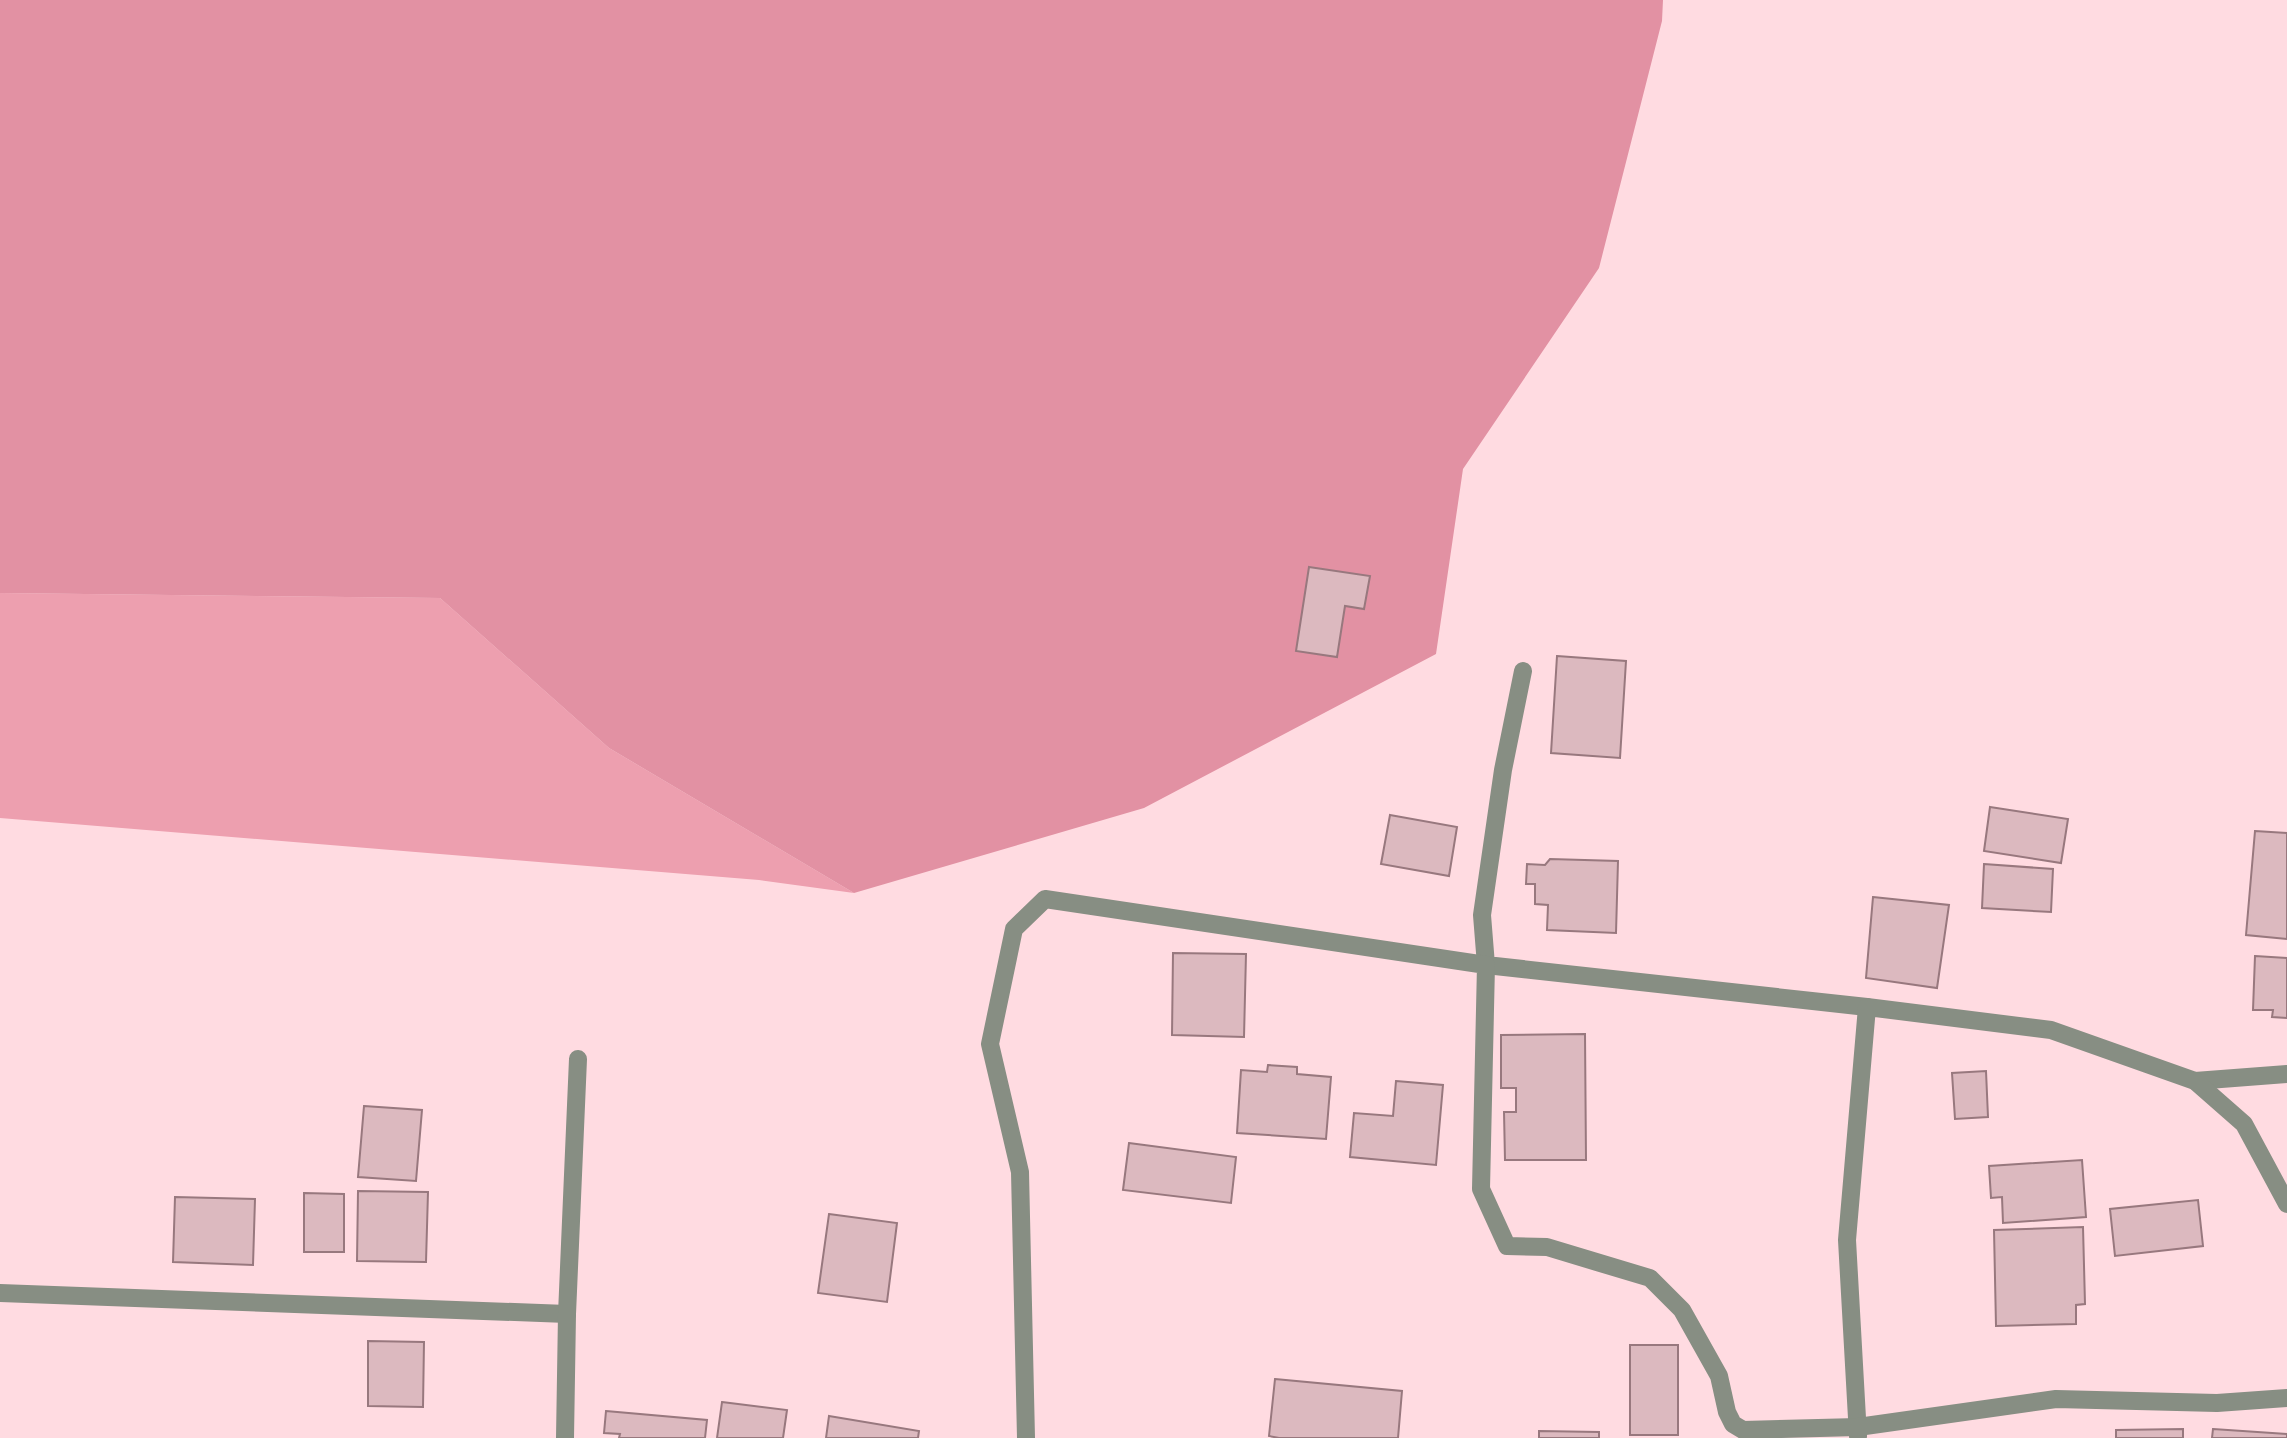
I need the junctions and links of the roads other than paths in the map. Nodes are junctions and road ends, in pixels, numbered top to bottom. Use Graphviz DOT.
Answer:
graph roads {
  1 [pos="1523,671"];
  2 [pos="1486,965"];
  3 [pos="1867,1007"];
  4 [pos="578,1059"];
  5 [pos="2287,1074"];
  6 [pos="2195,1081"];
  7 [pos="2287,1204"];
  8 [pos="0,1293"];
  9 [pos="567,1314"];
  10 [pos="2287,1398"];
  11 [pos="1858,1432"];
  12 [pos="565,1438"];
  13 [pos="1026,1438"];
  1 -- 2 [label="street"];
  2 -- 3 [label="street"];
  2 -- 11 [label="street"];
  2 -- 13 [label="street"];
  3 -- 6 [label="street"];
  3 -- 11 [label="street"];
  4 -- 9 [label="street"];
  5 -- 6 [label="street"];
  6 -- 7 [label="street"];
  8 -- 9 [label="street"];
  9 -- 12 [label="street"];
  10 -- 11 [label="street"];
}
